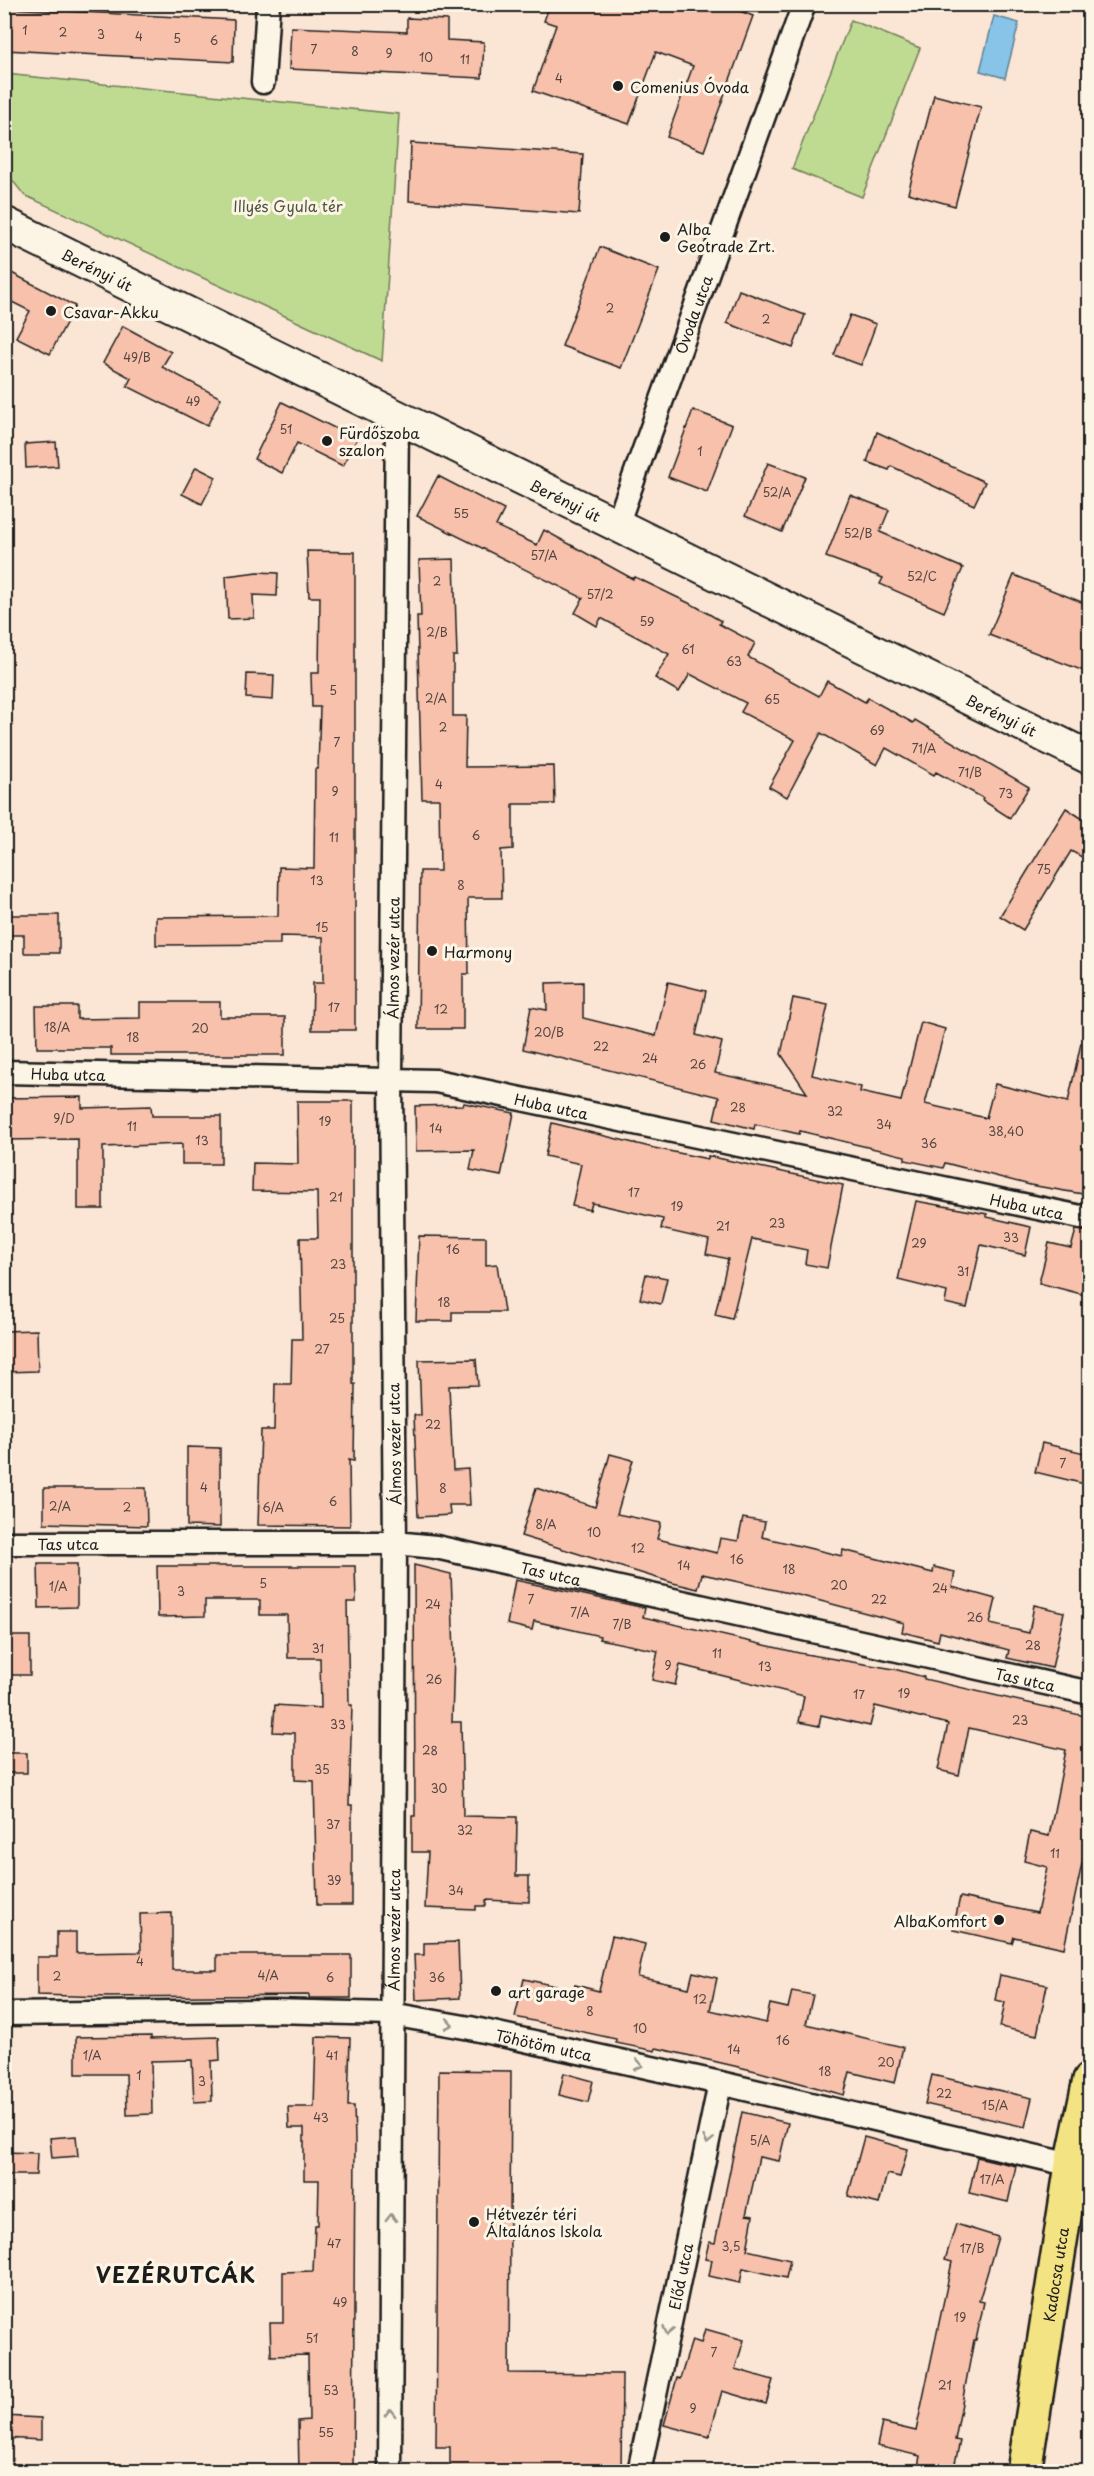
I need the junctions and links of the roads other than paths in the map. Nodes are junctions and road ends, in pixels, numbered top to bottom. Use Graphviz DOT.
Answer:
graph roads {
  1 [pos="268,4"];
  2 [pos="804,4"];
  3 [pos="263,82"];
  4 [pos="4,206"];
  5 [pos="4,223"];
  6 [pos="42,239"];
  7 [pos="397,417"];
  8 [pos="617,525"];
  9 [pos="1089,758"];
  10 [pos="4,1072"];
  11 [pos="391,1078"];
  12 [pos="1089,1219"];
  13 [pos="4,1543"];
  14 [pos="395,1543"];
  15 [pos="1089,1693"];
  16 [pos="4,2014"];
  17 [pos="391,2014"];
  18 [pos="1089,2080"];
  19 [pos="720,2083"];
  20 [pos="1072,2165"];
  21 [pos="390,2472"];
  22 [pos="639,2472"];
  23 [pos="1024,2472"];
  1 -- 3 [label="street"];
  2 -- 8 [label="street, Óvoda utca"];
  4 -- 6 [label="main road, Berényi út"];
  5 -- 6 [label="main road, Berényi út"];
  6 -- 7 [label="main road, Berényi út"];
  7 -- 8 [label="main road, Berényi út"];
  7 -- 11 [label="street, Álmos vezér utca"];
  8 -- 9 [label="main road, Berényi út"];
  10 -- 11 [label="street, Huba utca"];
  11 -- 12 [label="street, Huba utca"];
  11 -- 14 [label="street, Álmos vezér utca"];
  13 -- 14 [label="street, Tas utca"];
  14 -- 15 [label="street, Tas utca"];
  14 -- 17 [label="street, Álmos vezér utca"];
  16 -- 17 [label="street, Töhötöm utca"];
  17 -- 19 [label="street, Töhötöm utca, one-way"];
  21 -- 17 [label="street, Álmos vezér utca, one-way"];
  18 -- 20 [label="main road, Kadocsa utca"];
  19 -- 20 [label="street, Töhötöm utca"];
  19 -- 22 [label="street, Előd utca, one-way"];
  20 -- 23 [label="main road, Kadocsa utca"];
}
